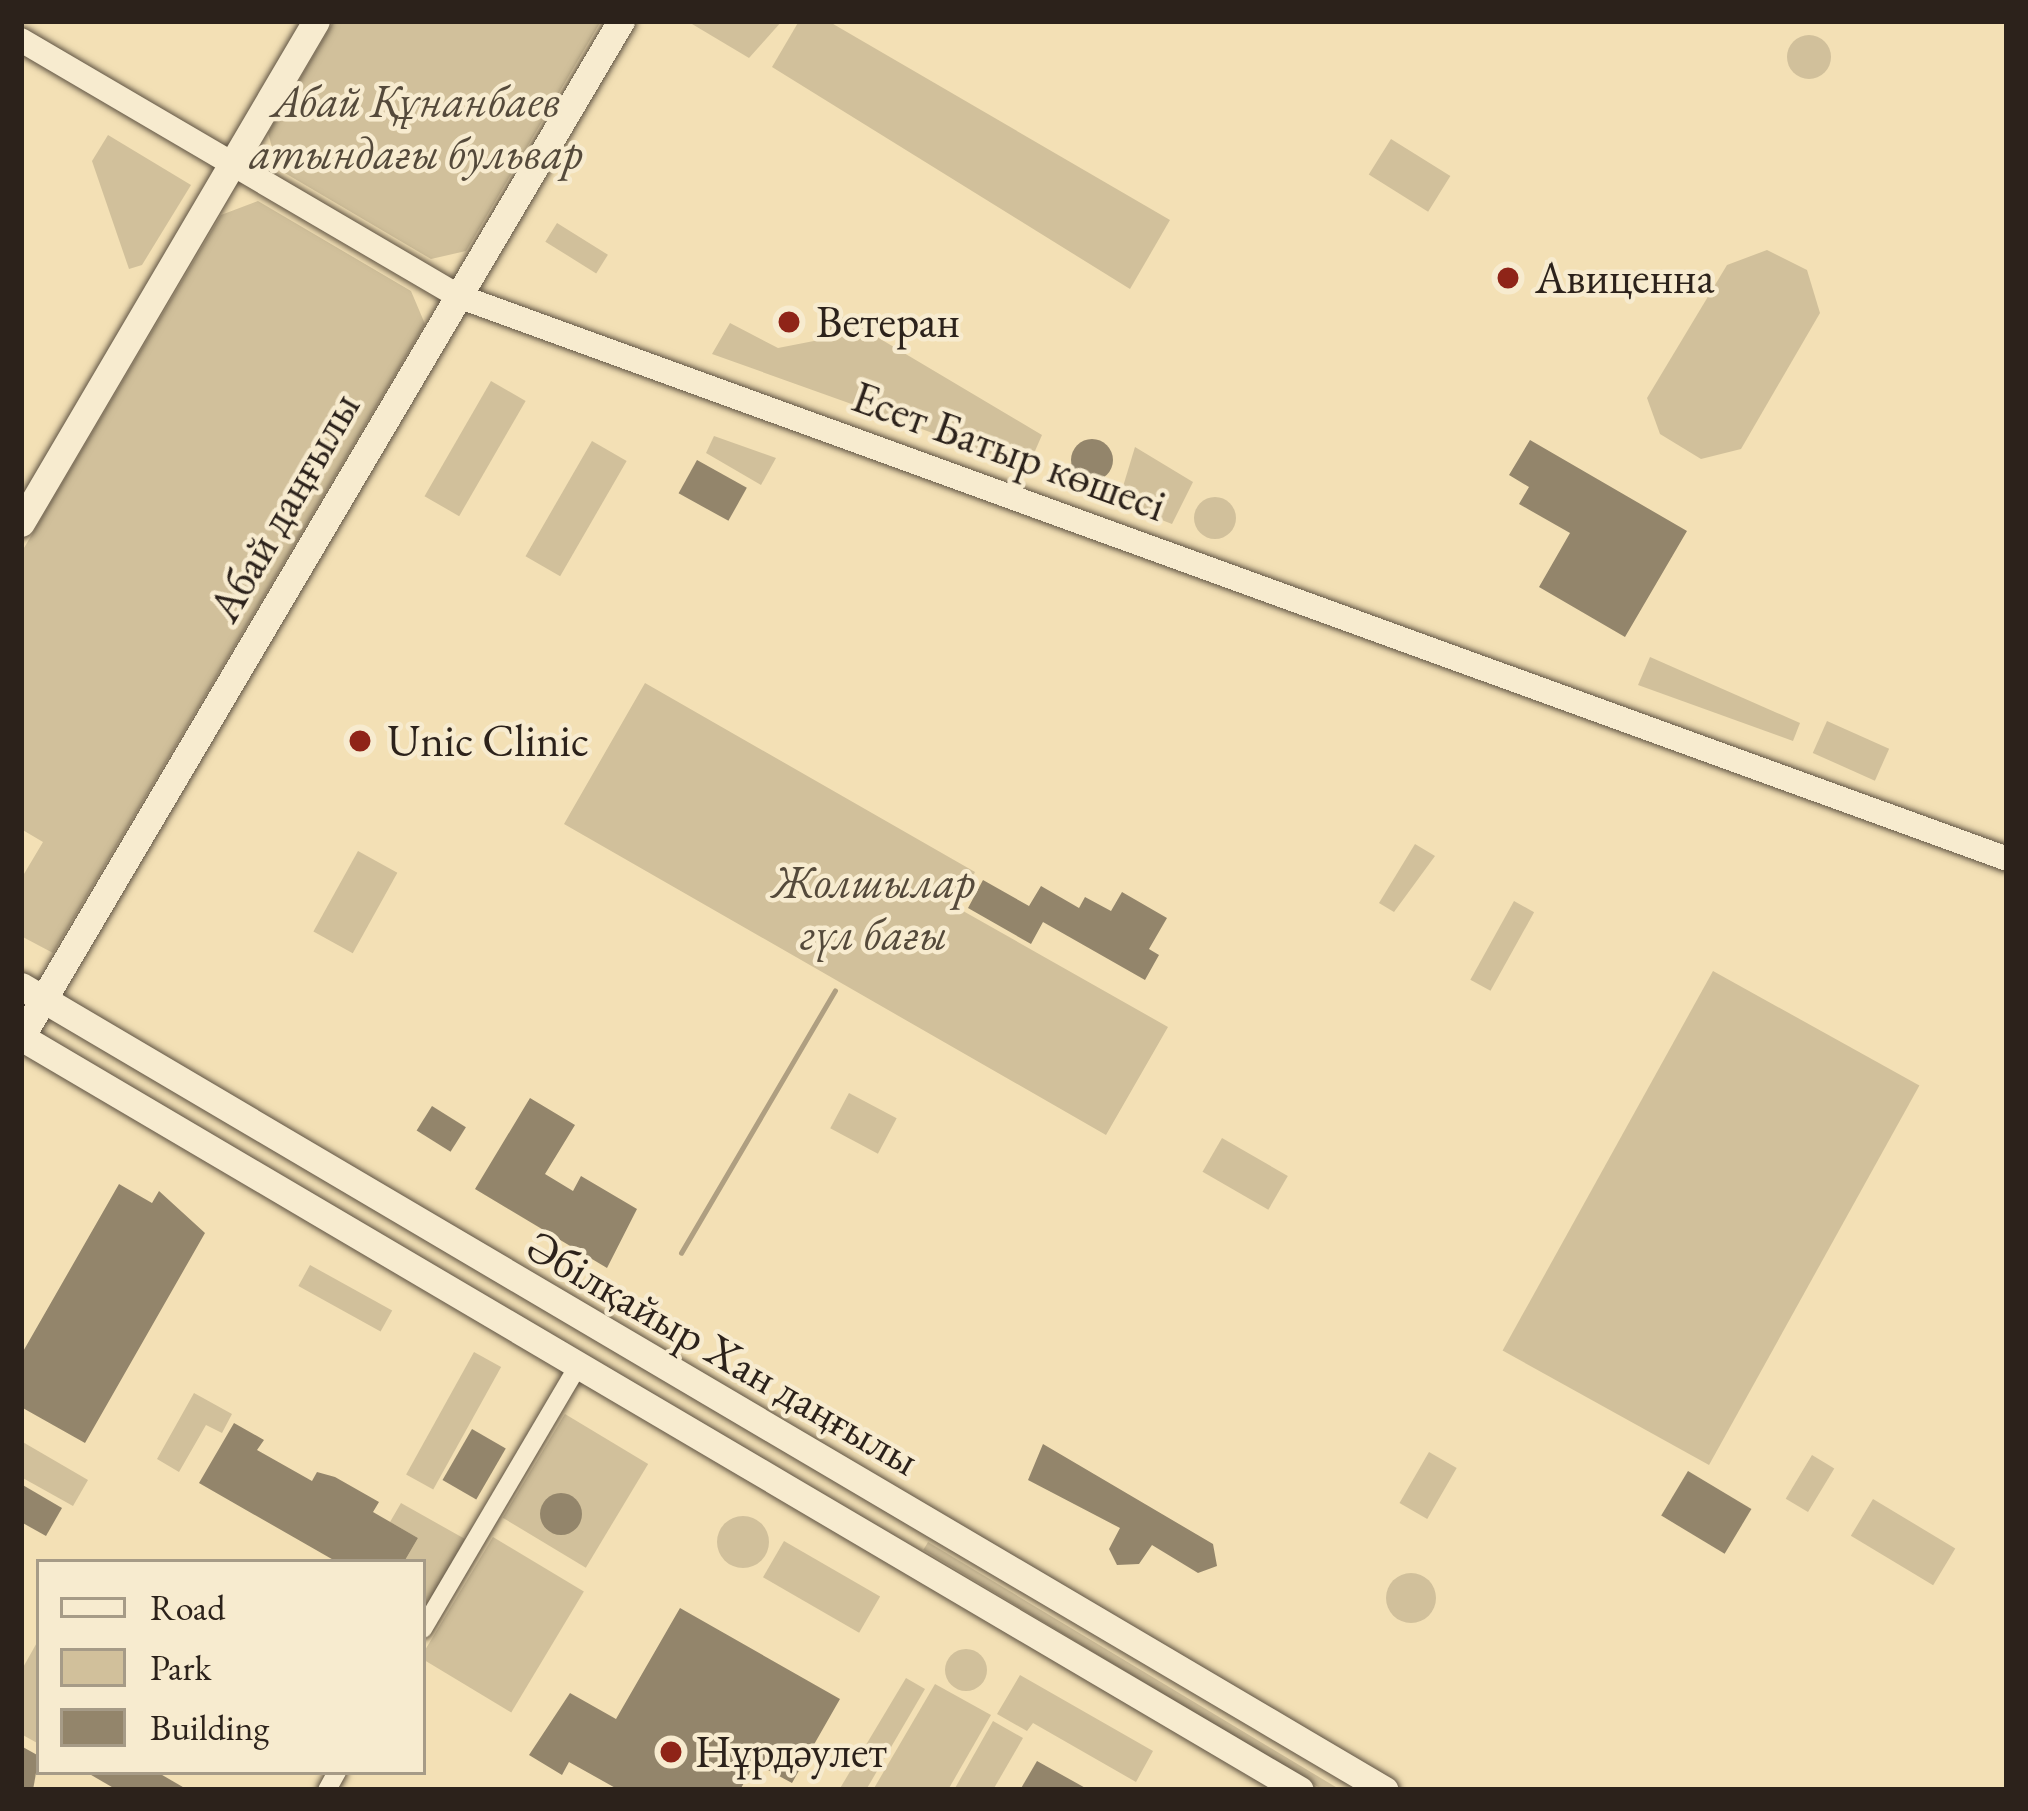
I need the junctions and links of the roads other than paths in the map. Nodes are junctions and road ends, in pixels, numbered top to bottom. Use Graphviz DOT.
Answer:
graph roads {
  1 [pos="316,21"];
  2 [pos="622,21"];
  3 [pos="21,40"];
  4 [pos="232,164"];
  5 [pos="458,296"];
  6 [pos="21,523"];
  7 [pos="2007,860"];
  8 [pos="32,993"];
  9 [pos="21,1037"];
  10 [pos="145,1060"];
  11 [pos="124,1098"];
  12 [pos="345,1178"];
  13 [pos="322,1216"];
  14 [pos="578,1366"];
  15 [pos="912,1513"];
  16 [pos="890,1551"];
  17 [pos="426,1624"];
  18 [pos="1283,1786"];
  19 [pos="1384,1790"];
  1 -- 4 [label="main road"];
  2 -- 5 [label="main road, Абай даңғылы"];
  3 -- 4 [label="street, Есет Батыр көшесі"];
  4 -- 5 [label="street, Есет Батыр көшесі"];
  4 -- 6 [label="main road"];
  5 -- 7 [label="street, Есет Батыр көшесі"];
  5 -- 8 [label="main road, Абай даңғылы"];
  8 -- 9 [label="main road, Абай даңғылы"];
  8 -- 10 [label="main road, Әбілқайыр Хан даңғылы"];
  9 -- 11 [label="main road, Әбілқайыр Хан даңғылы"];
  10 -- 11 [label="main road"];
  10 -- 12 [label="main road, Әбілқайыр Хан даңғылы"];
  11 -- 13 [label="main road, Әбілқайыр Хан даңғылы"];
  12 -- 13 [label="main road"];
  12 -- 15 [label="main road, Әбілқайыр Хан даңғылы"];
  13 -- 14 [label="main road, Әбілқайыр Хан даңғылы"];
  14 -- 16 [label="main road, Әбілқайыр Хан даңғылы"];
  14 -- 17 [label="street"];
  15 -- 16 [label="main road"];
  15 -- 19 [label="main road, Әбілқайыр Хан даңғылы"];
  16 -- 18 [label="main road, Әбілқайыр Хан даңғылы"];
}
